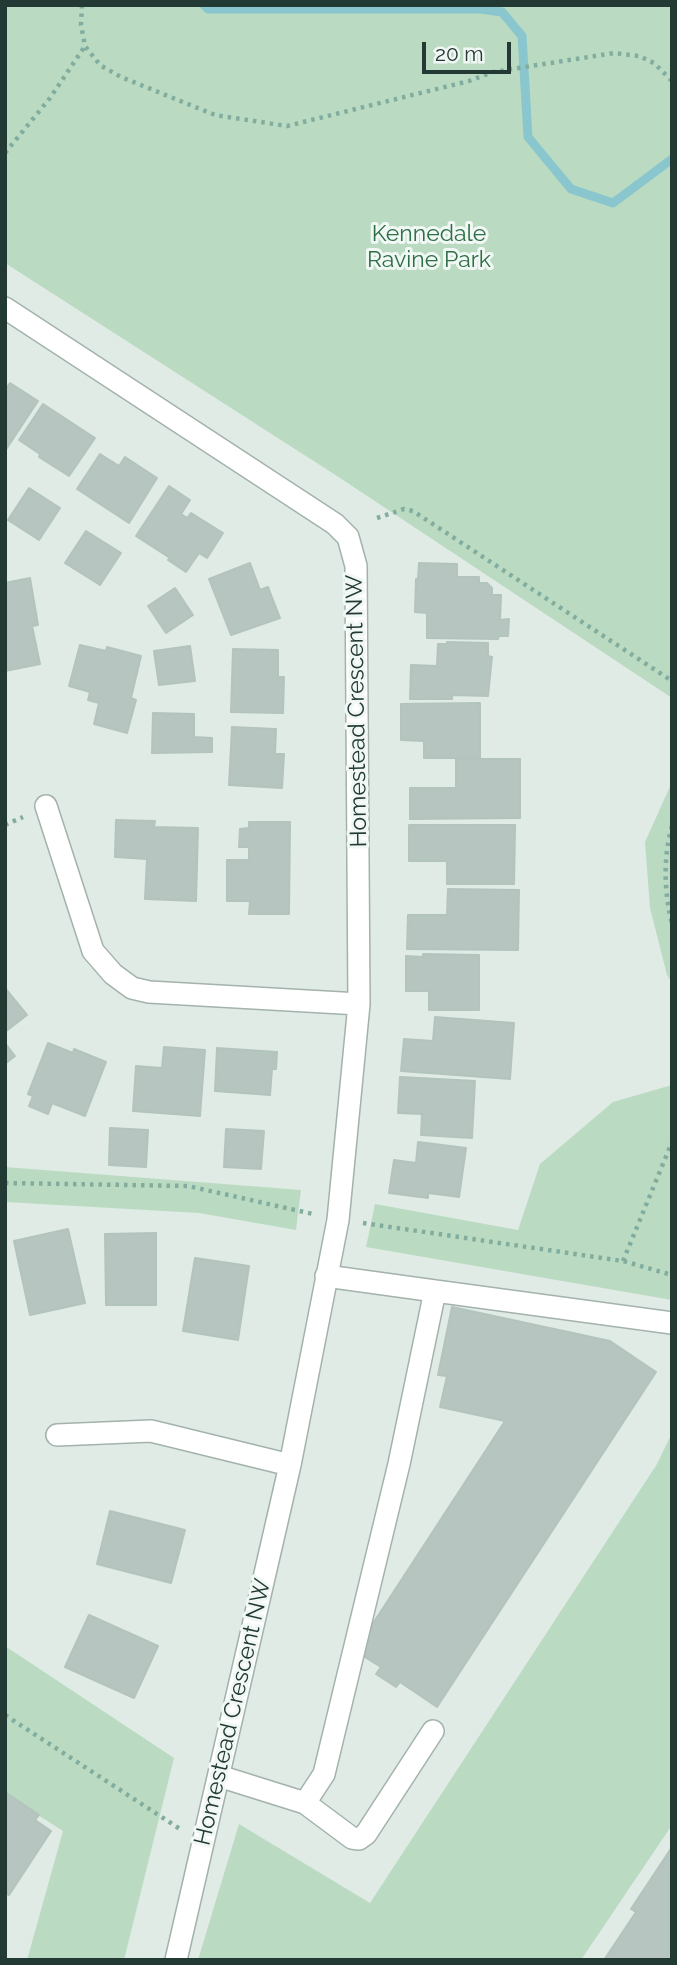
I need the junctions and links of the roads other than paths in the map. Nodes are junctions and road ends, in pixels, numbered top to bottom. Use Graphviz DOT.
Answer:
graph roads {
  1 [pos="5,308"];
  2 [pos="46,806"];
  3 [pos="359,1004"];
  4 [pos="326,1276"];
  5 [pos="435,1291"];
  6 [pos="672,1323"];
  7 [pos="57,1435"];
  8 [pos="290,1465"];
  9 [pos="433,1731"];
  10 [pos="219,1776"];
  11 [pos="305,1803"];
  12 [pos="176,1960"];
  1 -- 3 [label="street, Homestead Crescent NW"];
  2 -- 3 [label="street"];
  3 -- 4 [label="street, Homestead Crescent NW"];
  4 -- 5 [label="street"];
  4 -- 8 [label="street, Homestead Crescent NW"];
  5 -- 6 [label="street"];
  5 -- 11 [label="street"];
  7 -- 8 [label="street"];
  8 -- 10 [label="street, Homestead Crescent NW"];
  9 -- 11 [label="street"];
  10 -- 11 [label="street"];
  10 -- 12 [label="street, Homestead Crescent NW"];
}
